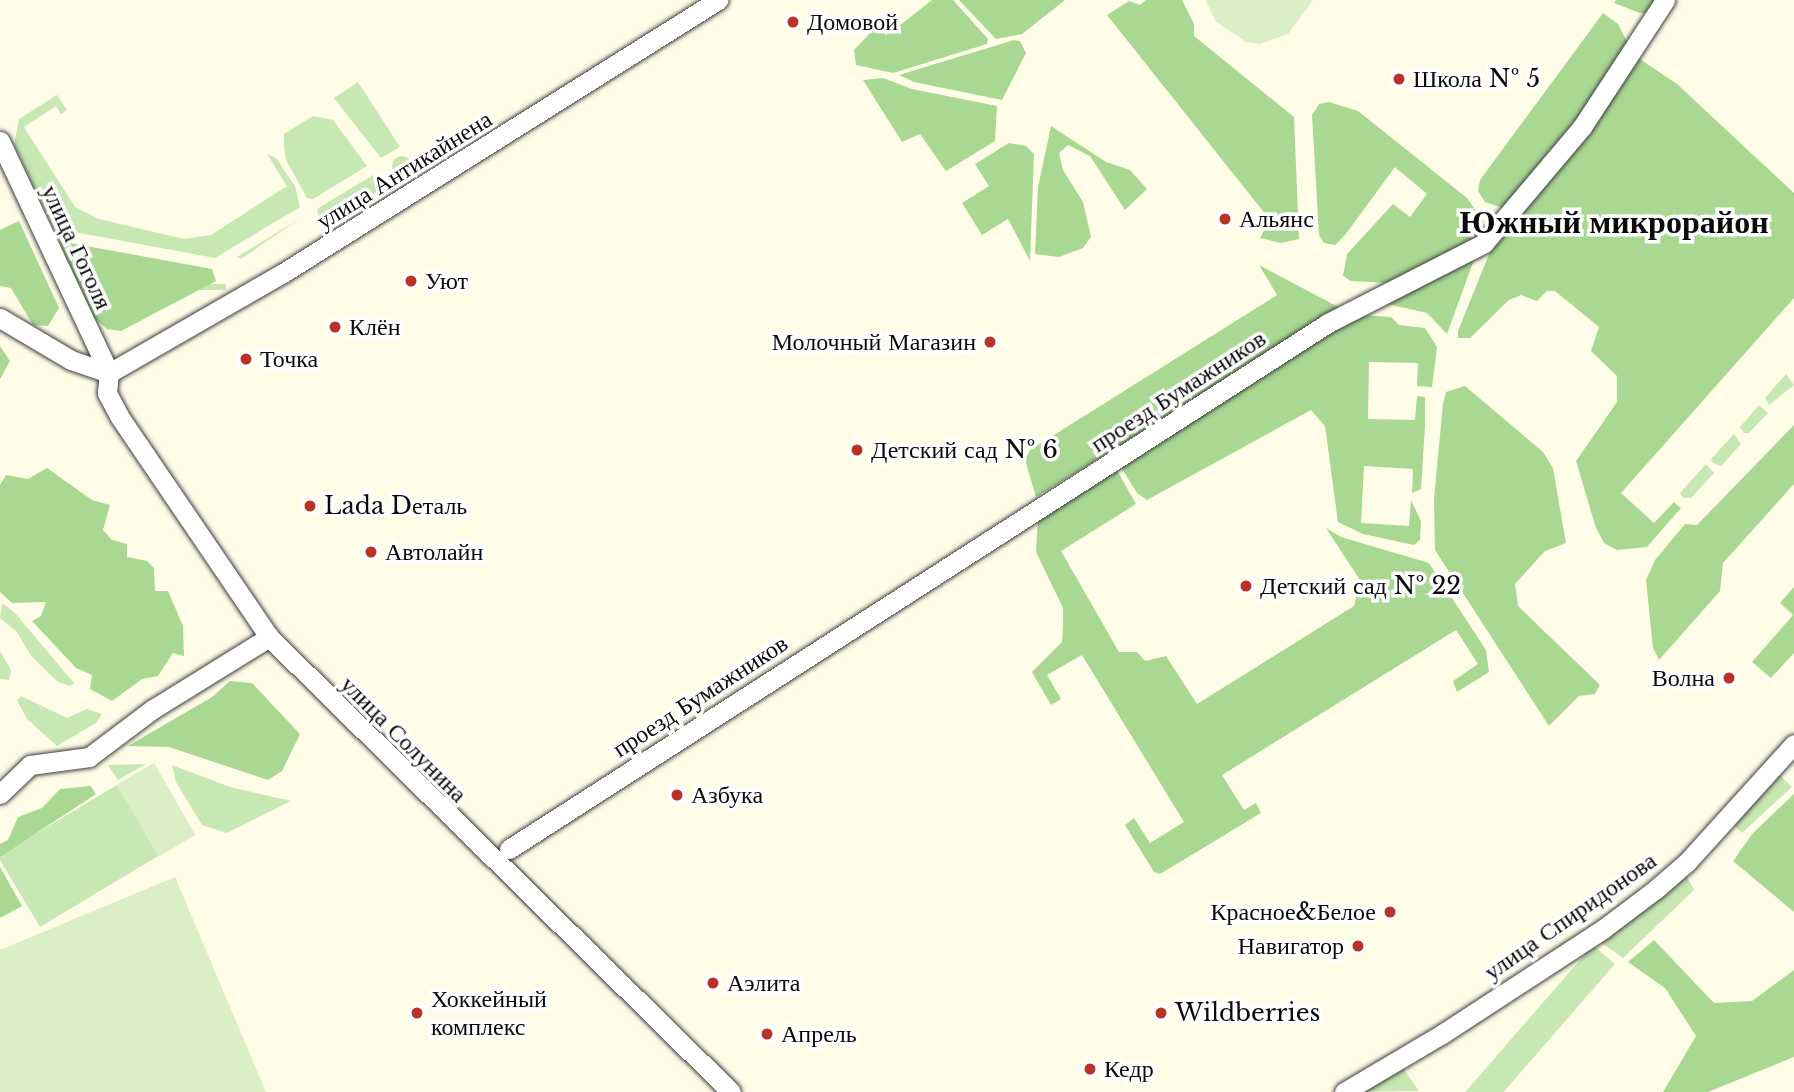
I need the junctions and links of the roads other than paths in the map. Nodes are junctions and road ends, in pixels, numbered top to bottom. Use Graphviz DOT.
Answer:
graph roads {
  1 [pos="718,0"];
  2 [pos="1665,0"];
  3 [pos="0,141"];
  4 [pos="0,318"];
  5 [pos="109,373"];
  6 [pos="269,636"];
  7 [pos="1794,744"];
  8 [pos="0,794"];
  9 [pos="509,849"];
  10 [pos="731,1092"];
  11 [pos="1344,1092"];
  1 -- 5 [label="street, улица Антикайнена"];
  2 -- 9 [label="street, проезд Бумажников"];
  3 -- 5 [label="street, улица Гоголя"];
  4 -- 5 [label="street"];
  5 -- 6 [label="street, улица Солунина"];
  6 -- 8 [label="street"];
  6 -- 10 [label="street, улица Солунина"];
  7 -- 11 [label="street, улица Спиридонова"];
}
